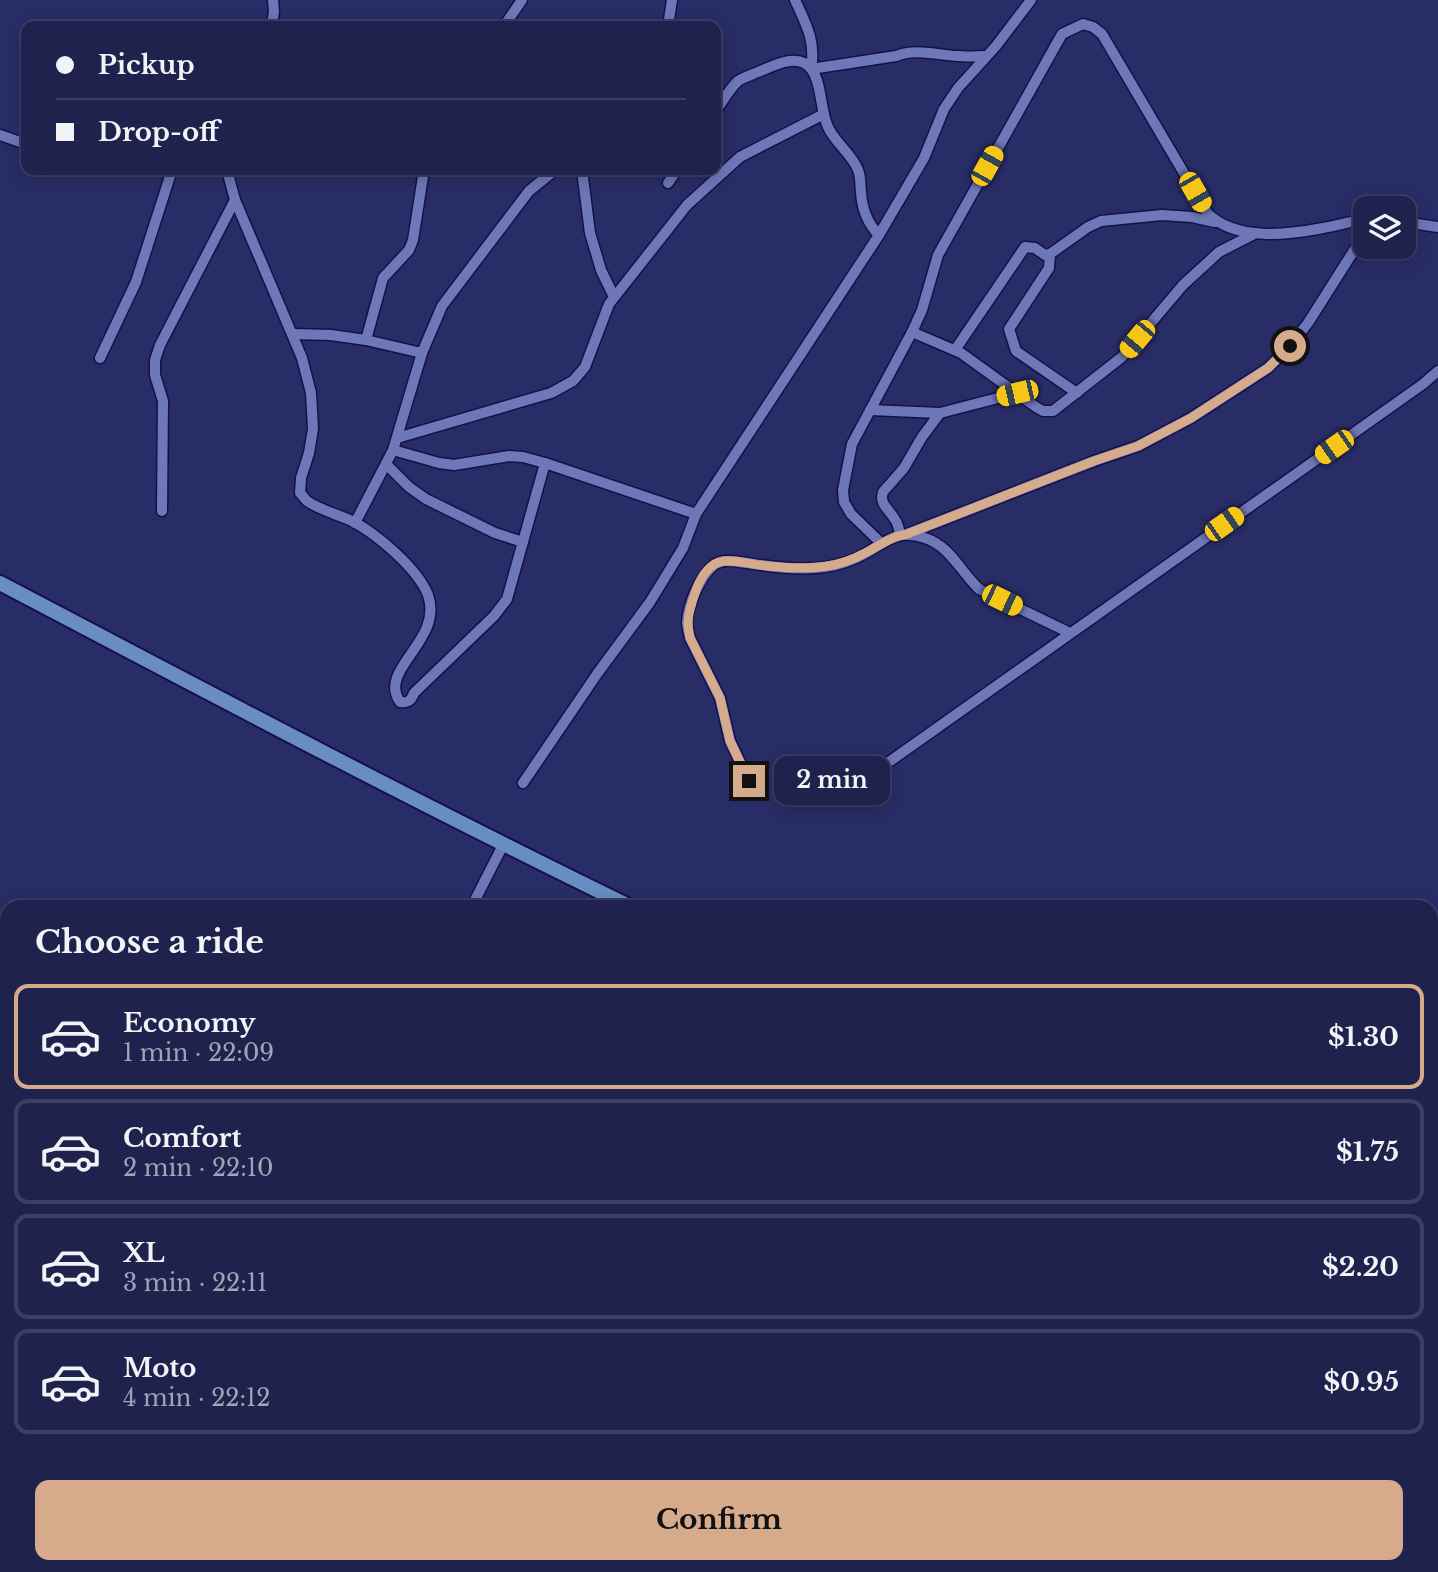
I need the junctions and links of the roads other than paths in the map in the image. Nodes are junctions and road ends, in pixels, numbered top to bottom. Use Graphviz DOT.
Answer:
graph roads {
  1 [pos="273,0"];
  2 [pos="522,0"];
  3 [pos="671,0"];
  4 [pos="795,0"];
  5 [pos="1031,0"];
  6 [pos="273,21"];
  7 [pos="507,21"];
  8 [pos="669,21"];
  9 [pos="986,56"];
  10 [pos="811,69"];
  11 [pos="721,104"];
  12 [pos="824,114"];
  13 [pos="0,135"];
  14 [pos="21,142"];
  15 [pos="721,174"];
  16 [pos="170,175"];
  17 [pos="228,175"];
  18 [pos="423,175"];
  19 [pos="549,175"];
  20 [pos="583,175"];
  21 [pos="674,175"];
  22 [pos="720,175"];
  23 [pos="668,183"];
  24 [pos="235,200"];
  25 [pos="1216,222"];
  26 [pos="1353,223"];
  27 [pos="1416,224"];
  28 [pos="1438,227"];
  29 [pos="1256,233"];
  30 [pos="879,235"];
  31 [pos="1353,252"];
  32 [pos="1050,254"];
  33 [pos="614,297"];
  34 [pos="912,332"];
  35 [pos="293,334"];
  36 [pos="366,340"];
  37 [pos="955,350"];
  38 [pos="422,353"];
  39 [pos="100,358"];
  40 [pos="1438,371"];
  41 [pos="1017,393"];
  42 [pos="1077,393"];
  43 [pos="870,410"];
  44 [pos="940,413"];
  45 [pos="397,438"];
  46 [pos="393,450"];
  47 [pos="545,463"];
  48 [pos="386,464"];
  49 [pos="162,511"];
  50 [pos="696,514"];
  51 [pos="355,523"];
  52 [pos="904,534"];
  53 [pos="523,542"];
  54 [pos="881,543"];
  55 [pos="0,583"];
  56 [pos="1070,634"];
  57 [pos="886,764"];
  58 [pos="749,781"];
  59 [pos="523,783"];
  60 [pos="503,845"];
  61 [pos="475,900"];
  62 [pos="617,900"];
  1 -- 6 [label="street"];
  2 -- 7 [label="street"];
  3 -- 8 [label="street"];
  4 -- 10 [label="street"];
  5 -- 9 [label="street"];
  9 -- 10 [label="street"];
  9 -- 30 [label="street"];
  10 -- 11 [label="street"];
  10 -- 12 [label="street"];
  12 -- 15 [label="street"];
  12 -- 30 [label="street"];
  13 -- 14 [label="street"];
  16 -- 39 [label="street"];
  17 -- 24 [label="street"];
  18 -- 36 [label="street"];
  19 -- 38 [label="street"];
  20 -- 33 [label="street"];
  21 -- 23 [label="street"];
  22 -- 33 [label="street"];
  24 -- 35 [label="street"];
  24 -- 49 [label="street"];
  25 -- 29 [label="street"];
  25 -- 32 [label="street"];
  25 -- 34 [label="street"];
  26 -- 29 [label="street"];
  27 -- 28 [label="street"];
  29 -- 42 [label="street"];
  30 -- 50 [label="street"];
  31 -- 52 [label="street"];
  32 -- 37 [label="street"];
  32 -- 42 [label="street"];
  33 -- 45 [label="street"];
  34 -- 37 [label="street"];
  34 -- 43 [label="street"];
  35 -- 36 [label="street"];
  35 -- 51 [label="street"];
  36 -- 38 [label="street"];
  37 -- 41 [label="street"];
  38 -- 45 [label="street"];
  40 -- 56 [label="street"];
  41 -- 42 [label="street"];
  41 -- 44 [label="street"];
  43 -- 44 [label="street"];
  43 -- 54 [label="street"];
  44 -- 52 [label="street"];
  45 -- 46 [label="street"];
  46 -- 47 [label="street"];
  46 -- 48 [label="street"];
  47 -- 50 [label="street"];
  47 -- 53 [label="street"];
  48 -- 51 [label="street"];
  48 -- 53 [label="street"];
  50 -- 59 [label="street"];
  51 -- 53 [label="street"];
  52 -- 54 [label="street"];
  52 -- 56 [label="street"];
  54 -- 58 [label="street"];
  55 -- 60 [label="main road"];
  56 -- 57 [label="street"];
  60 -- 61 [label="street"];
  60 -- 62 [label="main road"];
}
